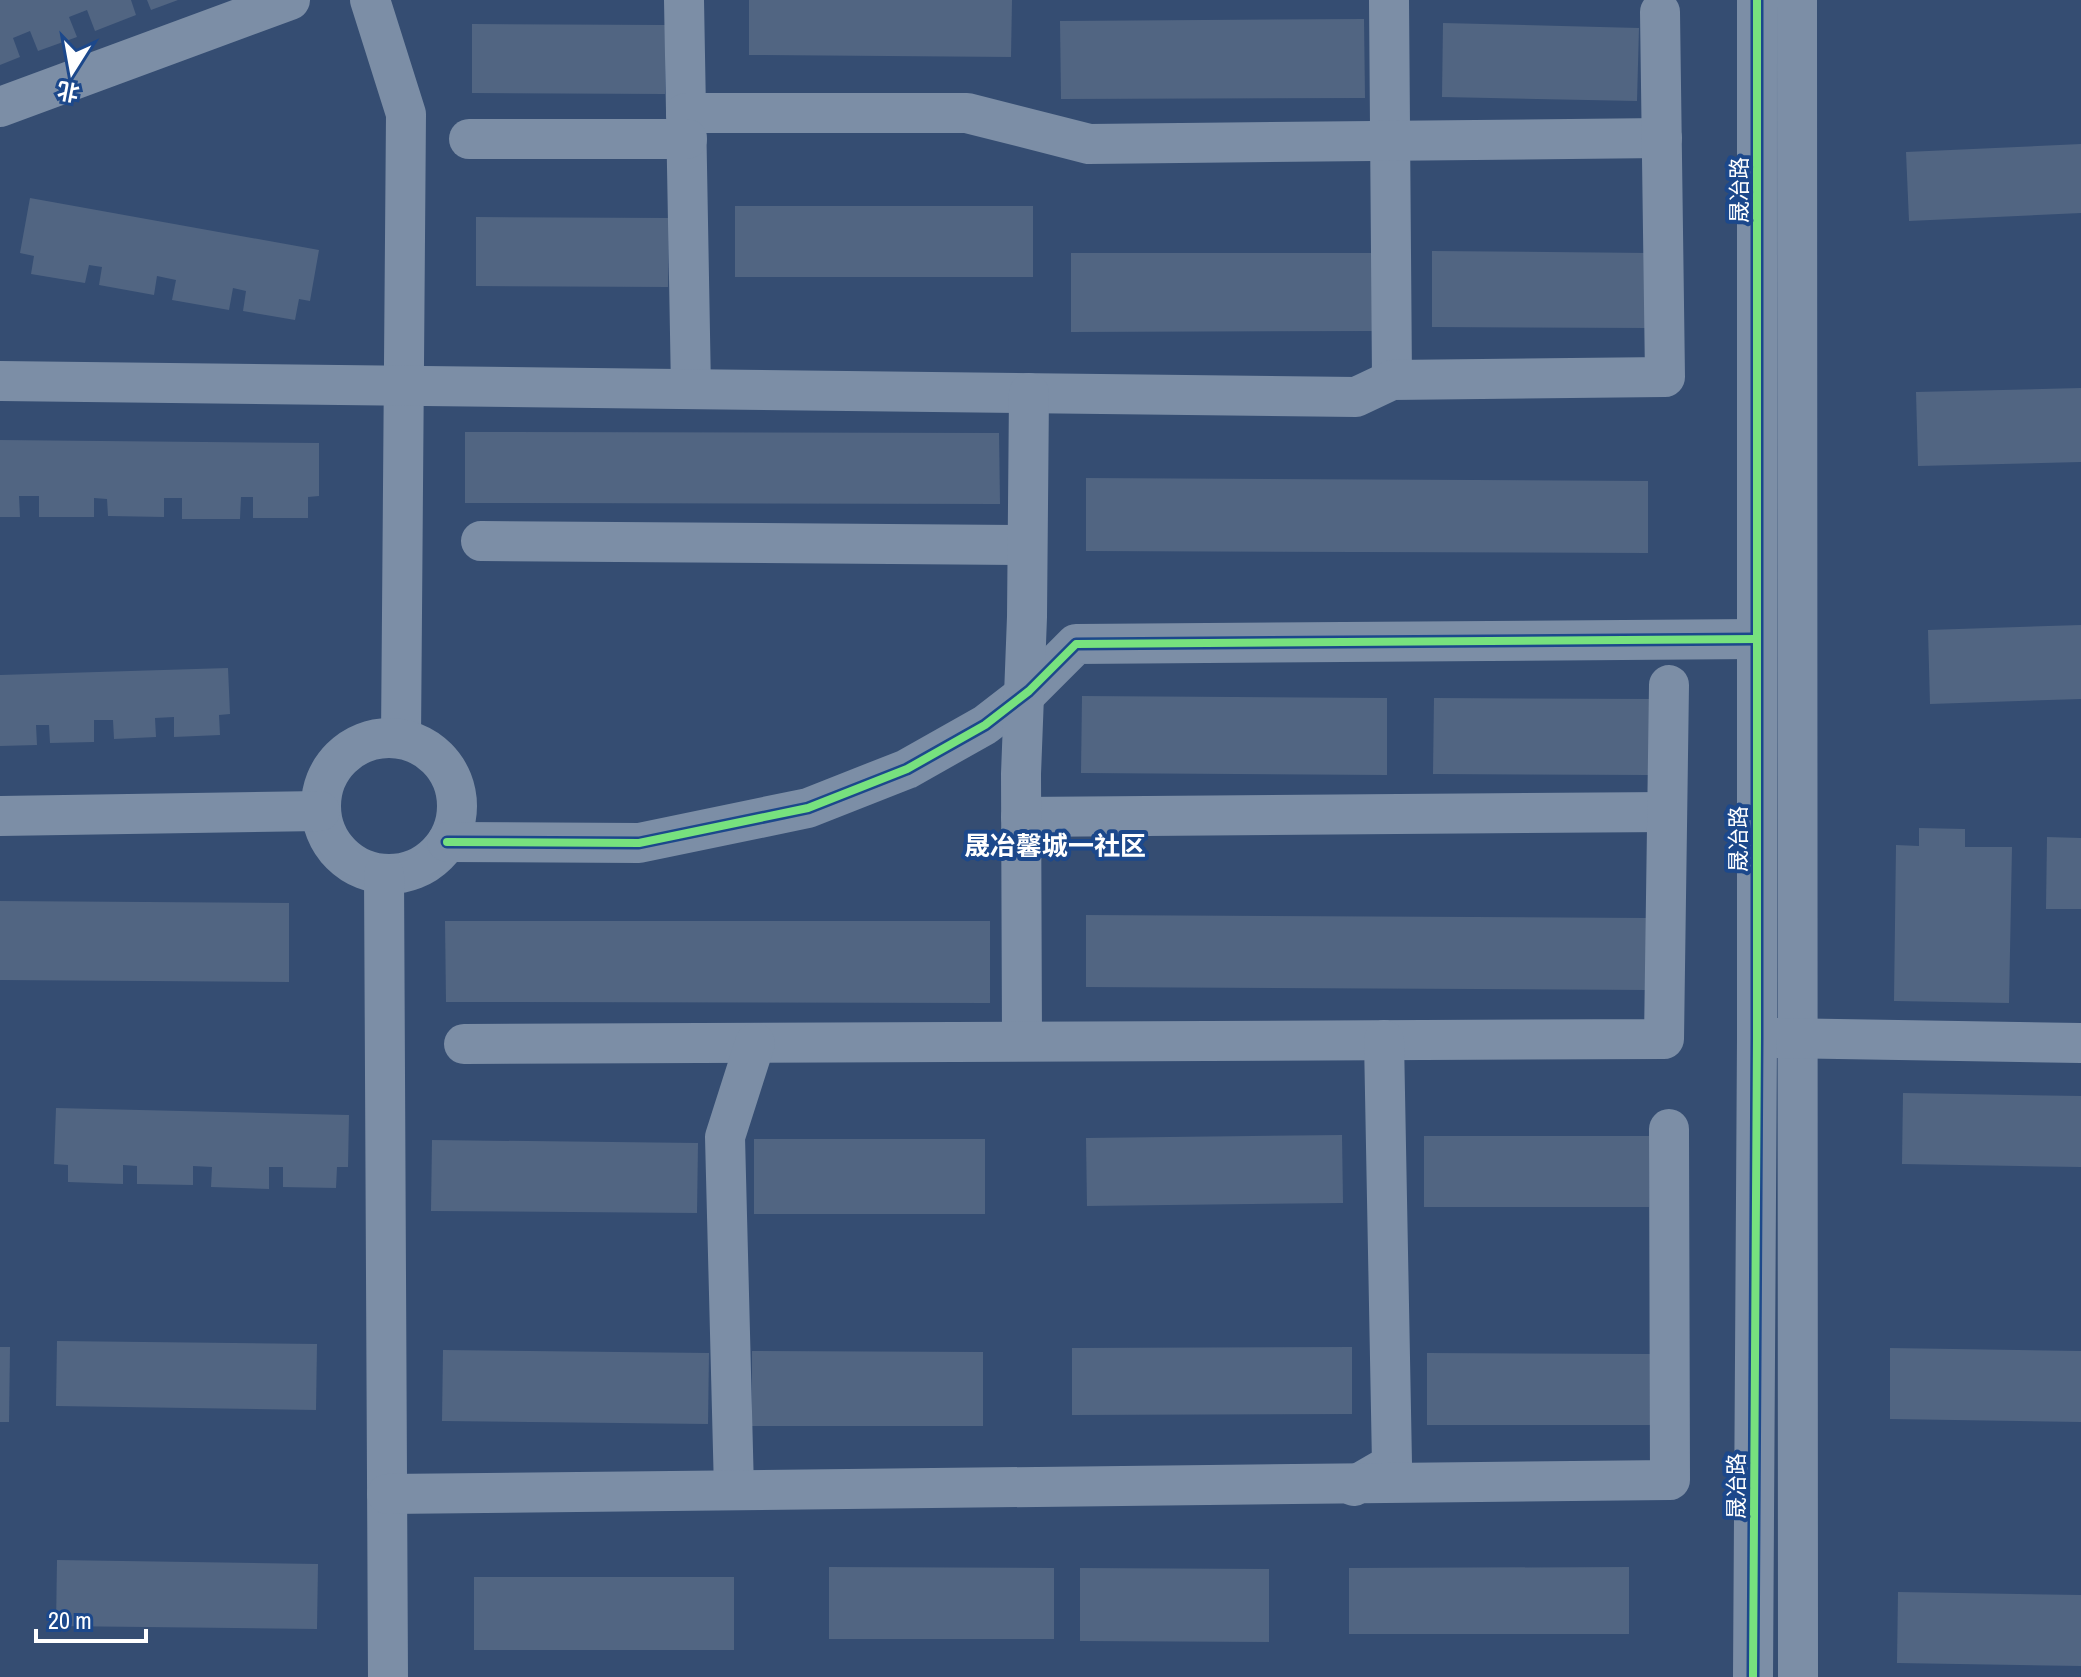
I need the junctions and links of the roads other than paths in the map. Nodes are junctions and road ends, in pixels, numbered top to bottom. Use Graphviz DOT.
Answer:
graph roads {
  1 [pos="290,0"];
  2 [pos="370,0"];
  3 [pos="684,0"];
  4 [pos="1389,0"];
  5 [pos="1757,0"];
  6 [pos="1797,0"];
  7 [pos="1660,12"];
  8 [pos="0,107"];
  9 [pos="686,126"];
  10 [pos="1662,138"];
  11 [pos="469,139"];
  12 [pos="1392,380"];
  13 [pos="0,381"];
  14 [pos="404,386"];
  15 [pos="691,389"];
  16 [pos="1029,393"];
  17 [pos="481,541"];
  18 [pos="1027,545"];
  19 [pos="1756,639"];
  20 [pos="1669,685"];
  21 [pos="401,738"];
  22 [pos="320,811"];
  23 [pos="1667,812"];
  24 [pos="0,816"];
  25 [pos="1021,817"];
  26 [pos="447,842"];
  27 [pos="384,874"];
  28 [pos="1757,1038"];
  29 [pos="1798,1039"];
  30 [pos="1384,1040"];
  31 [pos="1022,1041"];
  32 [pos="755,1043"];
  33 [pos="2081,1043"];
  34 [pos="464,1044"];
  35 [pos="1669,1129"];
  36 [pos="734,1490"];
  37 [pos="387,1494"];
  38 [pos="1309,1511"];
  39 [pos="388,1677"];
  40 [pos="1753,1677"];
  41 [pos="1798,1677"];
  1 -- 8 [label="street"];
  2 -- 14 [label="street"];
  3 -- 9 [label="street"];
  4 -- 12 [label="street"];
  5 -- 19 [label="street, 晟冶路"];
  6 -- 29 [label="street"];
  7 -- 10 [label="street"];
  9 -- 10 [label="street"];
  9 -- 11 [label="street"];
  9 -- 15 [label="street"];
  10 -- 12 [label="street"];
  12 -- 16 [label="street"];
  13 -- 14 [label="street"];
  14 -- 15 [label="street"];
  14 -- 21 [label="street"];
  15 -- 16 [label="street"];
  16 -- 18 [label="street"];
  17 -- 18 [label="street"];
  18 -- 25 [label="street"];
  19 -- 26 [label="street"];
  19 -- 28 [label="street, 晟冶路"];
  20 -- 23 [label="street"];
  21 -- 22 [label="street"];
  21 -- 26 [label="street"];
  22 -- 24 [label="street"];
  22 -- 27 [label="street"];
  23 -- 25 [label="street"];
  23 -- 30 [label="street"];
  25 -- 31 [label="street"];
  26 -- 27 [label="street"];
  27 -- 37 [label="street"];
  28 -- 29 [label="street"];
  28 -- 40 [label="street, 晟冶路"];
  29 -- 33 [label="street"];
  29 -- 41 [label="street"];
  30 -- 31 [label="street"];
  30 -- 38 [label="street"];
  31 -- 32 [label="street"];
  32 -- 34 [label="street"];
  32 -- 36 [label="street"];
  35 -- 36 [label="street"];
  36 -- 37 [label="street"];
  37 -- 39 [label="street"];
}
